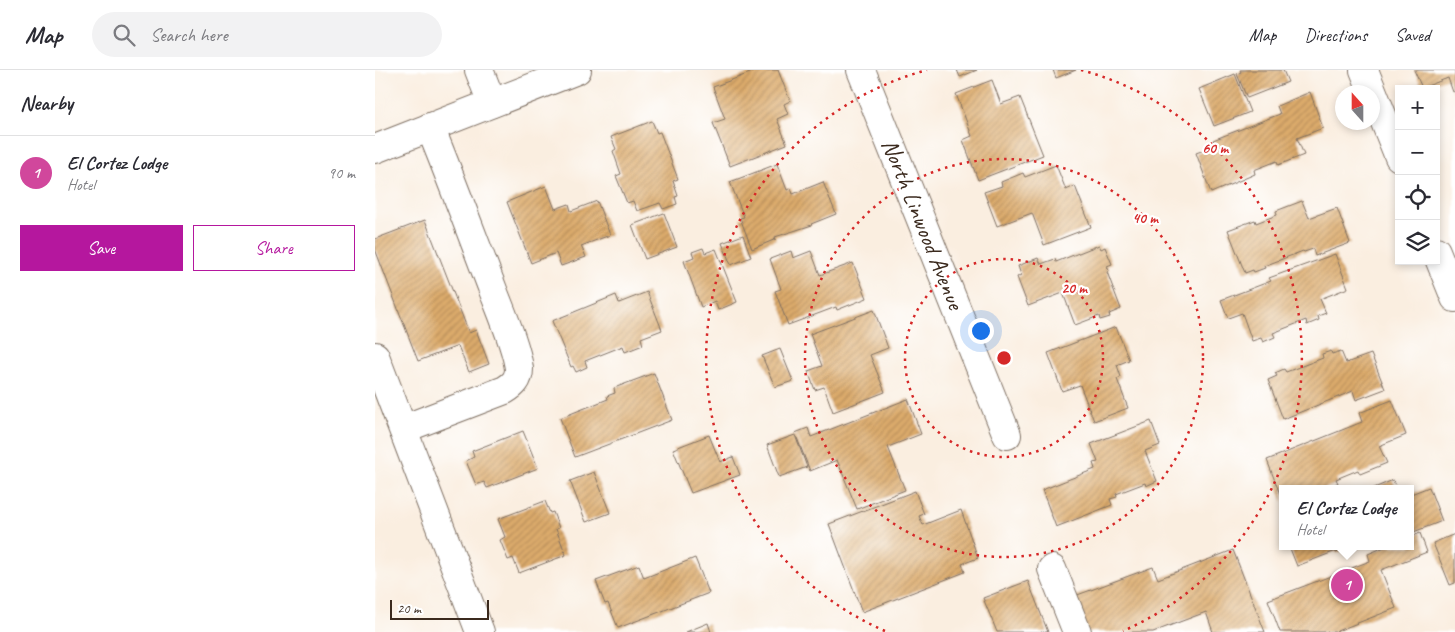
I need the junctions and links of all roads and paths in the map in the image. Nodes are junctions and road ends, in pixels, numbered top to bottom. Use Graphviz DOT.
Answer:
graph roads {
  1 [pos="479,70"];
  2 [pos="577,70"];
  3 [pos="861,70"];
  4 [pos="1364,70"];
  5 [pos="492,103"];
  6 [pos="430,127"];
  7 [pos="1395,147"];
  8 [pos="375,149"];
  9 [pos="1440,261"];
  10 [pos="1455,298"];
  11 [pos="375,356"];
  12 [pos="403,429"];
  13 [pos="1007,434"];
  14 [pos="1052,569"];
  15 [pos="473,630"];
  16 [pos="1077,632"];
  1 -- 5 [label="street"];
  2 -- 5 [label="street"];
  3 -- 13 [label="street, North Linwood Avenue"];
  4 -- 7 [label="street"];
  5 -- 6 [label="street"];
  6 -- 8 [label="street"];
  6 -- 12 [label="street"];
  9 -- 10 [label="street"];
  11 -- 12 [label="street"];
  12 -- 15 [label="street"];
  14 -- 16 [label="street"];
}
